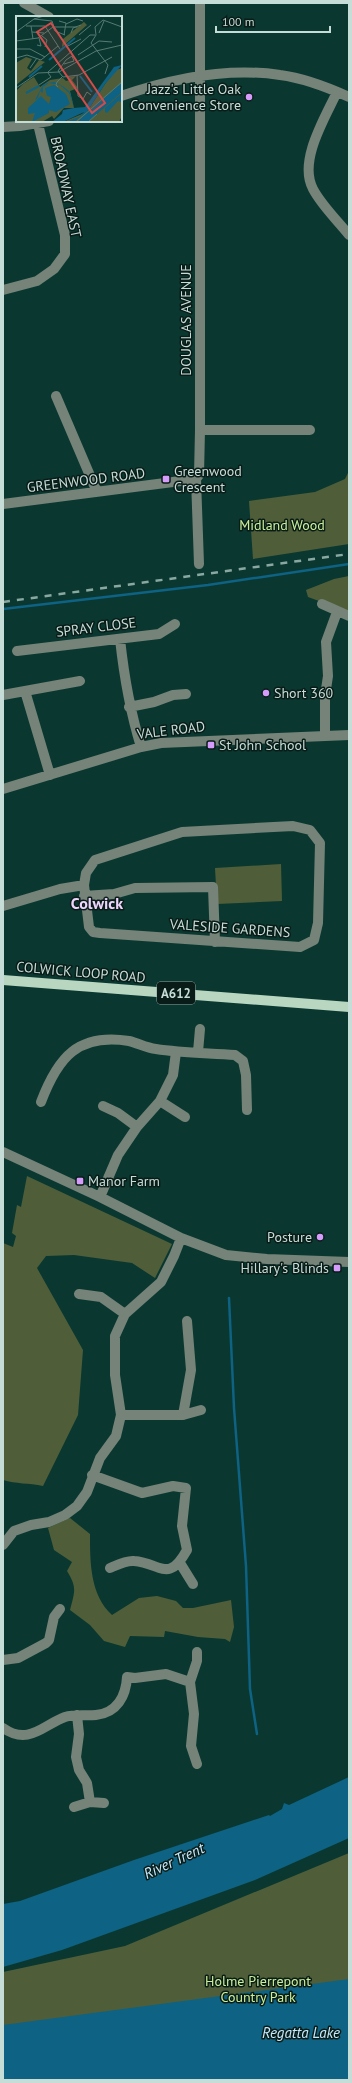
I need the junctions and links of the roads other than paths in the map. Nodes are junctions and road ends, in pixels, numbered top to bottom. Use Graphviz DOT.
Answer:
graph roads {
  1 [pos="24,3"];
  2 [pos="200,3"];
  3 [pos="47,16"];
  4 [pos="200,76"];
  5 [pos="336,92"];
  6 [pos="122,96"];
  7 [pos="349,97"];
  8 [pos="46,122"];
  9 [pos="38,124"];
  10 [pos="3,126"];
  11 [pos="349,235"];
  12 [pos="3,290"];
  13 [pos="56,396"];
  14 [pos="200,430"];
  15 [pos="310,430"];
  16 [pos="196,479"];
  17 [pos="97,492"];
  18 [pos="3,504"];
  19 [pos="198,564"];
  20 [pos="322,604"];
  21 [pos="337,612"];
  22 [pos="349,616"];
  23 [pos="175,624"];
  24 [pos="120,639"];
  25 [pos="17,651"];
  26 [pos="80,682"];
  27 [pos="25,691"];
  28 [pos="186,694"];
  29 [pos="3,695"];
  30 [pos="129,707"];
  31 [pos="325,734"];
  32 [pos="349,734"];
  33 [pos="140,747"];
  34 [pos="50,775"];
  35 [pos="3,789"];
  36 [pos="84,885"];
  37 [pos="84,896"];
  38 [pos="3,906"];
  39 [pos="215,942"];
  40 [pos="3,980"];
  41 [pos="349,1007"];
  42 [pos="200,1029"];
  43 [pos="176,1052"];
  44 [pos="198,1052"];
  45 [pos="160,1100"];
  46 [pos="41,1102"];
  47 [pos="103,1106"];
  48 [pos="247,1110"];
  49 [pos="185,1117"];
  50 [pos="137,1127"];
  51 [pos="3,1152"];
  52 [pos="100,1197"];
  53 [pos="181,1238"];
  54 [pos="349,1262"];
  55 [pos="79,1294"];
  56 [pos="125,1314"];
  57 [pos="187,1321"];
  58 [pos="201,1410"];
  59 [pos="121,1415"];
  60 [pos="183,1415"];
  61 [pos="92,1475"];
  62 [pos="3,1545"];
  63 [pos="180,1563"];
  64 [pos="110,1568"];
  65 [pos="193,1584"];
  66 [pos="60,1609"];
  67 [pos="197,1652"];
  68 [pos="3,1660"];
  69 [pos="190,1682"];
  70 [pos="77,1715"];
  71 [pos="3,1728"];
  72 [pos="197,1764"];
  73 [pos="90,1802"];
  74 [pos="104,1803"];
  75 [pos="74,1807"];
  1 -- 3 [label="street"];
  2 -- 4 [label="street, DOUGLAS AVENUE"];
  4 -- 5 [label="street"];
  4 -- 6 [label="street"];
  4 -- 14 [label="street, DOUGLAS AVENUE"];
  5 -- 7 [label="street"];
  5 -- 11 [label="street"];
  8 -- 9 [label="street"];
  9 -- 10 [label="street"];
  9 -- 12 [label="street, BROADWAY EAST"];
  13 -- 17 [label="street"];
  14 -- 15 [label="street"];
  14 -- 16 [label="street, DOUGLAS AVENUE"];
  16 -- 17 [label="street, GREENWOOD ROAD"];
  16 -- 19 [label="street, DOUGLAS AVENUE"];
  17 -- 18 [label="street, GREENWOOD ROAD"];
  20 -- 21 [label="street"];
  21 -- 22 [label="street"];
  21 -- 31 [label="street"];
  23 -- 24 [label="street, SPRAY CLOSE"];
  24 -- 25 [label="street, SPRAY CLOSE"];
  24 -- 30 [label="street"];
  26 -- 27 [label="street"];
  27 -- 29 [label="street"];
  27 -- 34 [label="street"];
  28 -- 30 [label="street"];
  30 -- 33 [label="street"];
  31 -- 32 [label="street, VALE ROAD"];
  31 -- 33 [label="street, VALE ROAD"];
  33 -- 34 [label="street, VALE ROAD"];
  34 -- 35 [label="street, VALE ROAD"];
  36 -- 37 [label="street, VALESIDE GARDENS"];
  36 -- 38 [label="street"];
  36 -- 39 [label="street, VALESIDE GARDENS"];
  37 -- 39 [label="street, VALESIDE GARDENS"];
  37 -- 39 [label="street"];
  40 -- 41 [label="main road, COLWICK LOOP ROAD / A612"];
  42 -- 44 [label="street"];
  43 -- 44 [label="street"];
  43 -- 45 [label="street"];
  43 -- 46 [label="street"];
  44 -- 48 [label="street"];
  45 -- 49 [label="street"];
  45 -- 50 [label="street"];
  47 -- 50 [label="street"];
  50 -- 52 [label="street"];
  51 -- 52 [label="street"];
  52 -- 53 [label="street"];
  53 -- 54 [label="street"];
  53 -- 56 [label="street"];
  55 -- 56 [label="street"];
  56 -- 59 [label="street"];
  57 -- 60 [label="street"];
  58 -- 60 [label="street"];
  59 -- 60 [label="street"];
  59 -- 61 [label="street"];
  61 -- 62 [label="street"];
  61 -- 63 [label="street"];
  63 -- 64 [label="street"];
  63 -- 65 [label="street"];
  66 -- 68 [label="street"];
  67 -- 69 [label="street"];
  69 -- 70 [label="street"];
  69 -- 72 [label="street"];
  70 -- 71 [label="street"];
  70 -- 73 [label="street"];
  73 -- 74 [label="street"];
  73 -- 75 [label="street"];
}
